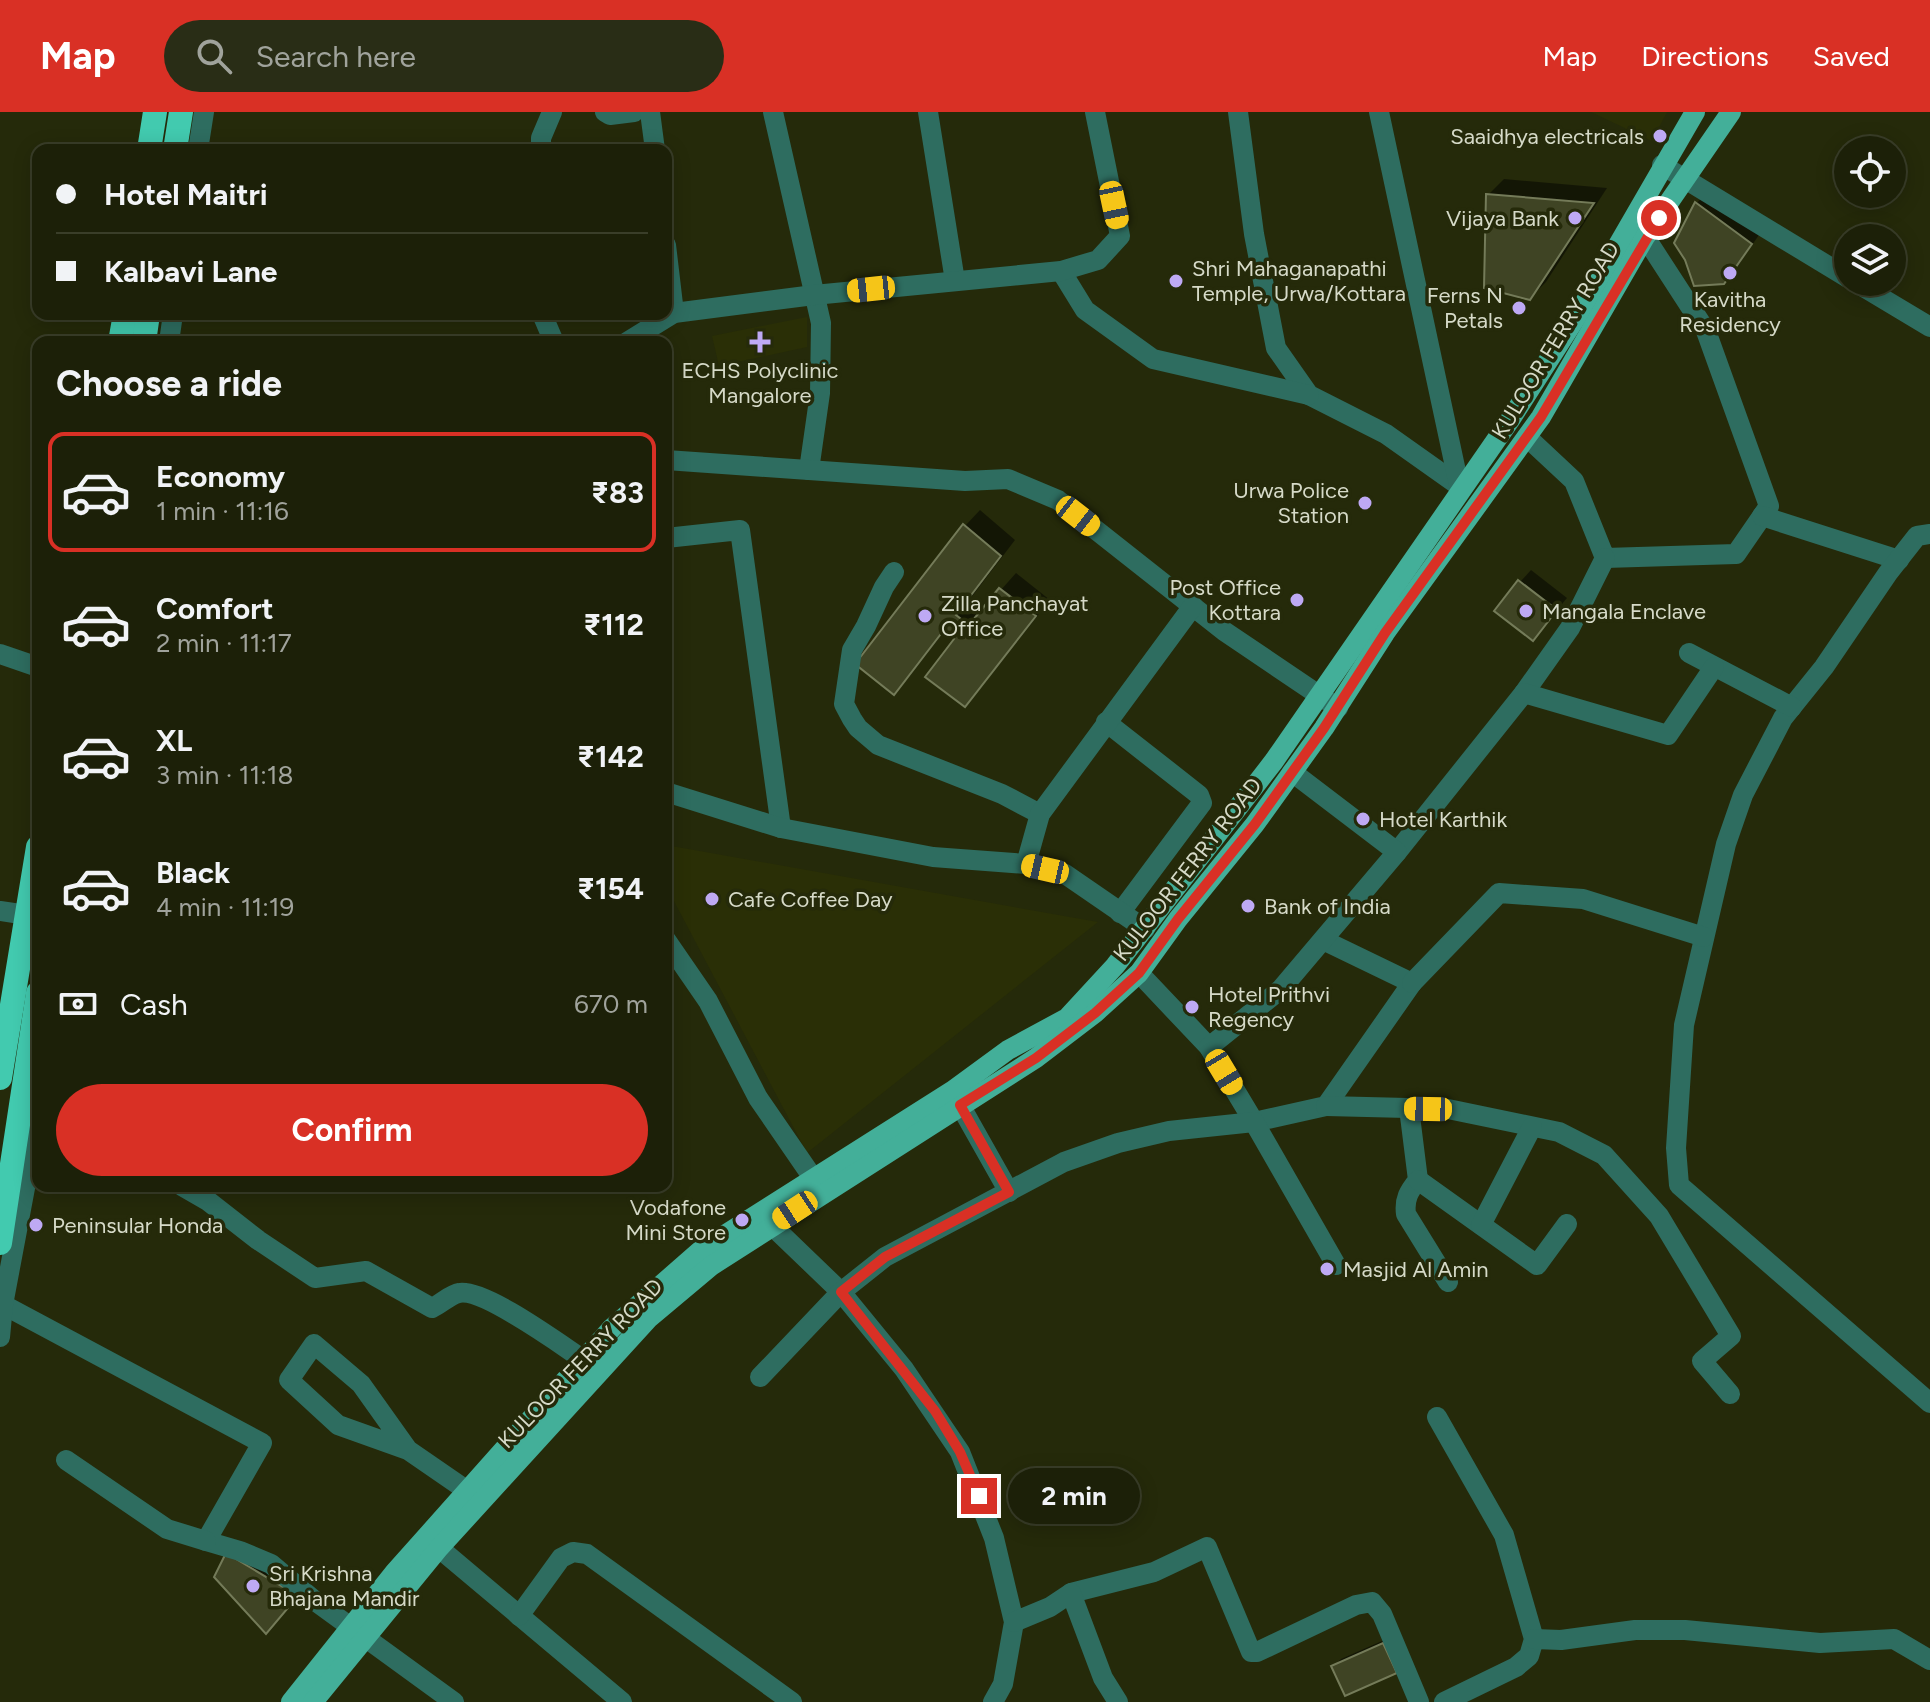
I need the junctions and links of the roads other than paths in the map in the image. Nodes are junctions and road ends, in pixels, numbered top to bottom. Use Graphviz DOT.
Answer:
graph roads {
  1 [pos="155,112"];
  2 [pos="181,112"];
  3 [pos="204,112"];
  4 [pos="552,112"];
  5 [pos="605,112"];
  6 [pos="634,112"];
  7 [pos="650,112"];
  8 [pos="773,112"];
  9 [pos="928,112"];
  10 [pos="1095,112"];
  11 [pos="1238,112"];
  12 [pos="1379,112"];
  13 [pos="1695,112"];
  14 [pos="1731,112"];
  15 [pos="150,144"];
  16 [pos="176,144"];
  17 [pos="199,144"];
  18 [pos="541,144"];
  19 [pos="654,144"];
  20 [pos="1662,165"];
  21 [pos="1686,179"];
  22 [pos="1645,237"];
  23 [pos="1834,269"];
  24 [pos="1061,271"];
  25 [pos="955,281"];
  26 [pos="814,295"];
  27 [pos="672,296"];
  28 [pos="1878,296"];
  29 [pos="674,313"];
  30 [pos="663,320"];
  31 [pos="1930,327"];
  32 [pos="637,336"];
  33 [pos="1309,395"];
  34 [pos="1527,437"];
  35 [pos="672,460"];
  36 [pos="809,470"];
  37 [pos="1459,488"];
  38 [pos="1762,516"];
  39 [pos="1930,534"];
  40 [pos="672,537"];
  41 [pos="1605,558"];
  42 [pos="1899,560"];
  43 [pos="894,572"];
  44 [pos="1193,606"];
  45 [pos="1689,653"];
  46 [pos="0,654"];
  47 [pos="32,665"];
  48 [pos="1714,667"];
  49 [pos="1524,693"];
  50 [pos="1329,702"];
  51 [pos="1792,707"];
  52 [pos="1106,722"];
  53 [pos="1292,772"];
  54 [pos="672,791"];
  55 [pos="1040,814"];
  56 [pos="781,828"];
  57 [pos="1397,852"];
  58 [pos="1026,864"];
  59 [pos="32,884"];
  60 [pos="0,911"];
  61 [pos="1120,913"];
  62 [pos="27,915"];
  63 [pos="1145,929"];
  64 [pos="1704,937"];
  65 [pos="1323,940"];
  66 [pos="672,949"];
  67 [pos="1139,973"];
  68 [pos="1412,983"];
  69 [pos="1209,1047"];
  70 [pos="0,1078"];
  71 [pos="960,1105"];
  72 [pos="1326,1106"];
  73 [pos="1409,1108"];
  74 [pos="32,1113"];
  75 [pos="1254,1122"];
  76 [pos="1532,1127"];
  77 [pos="1418,1180"];
  78 [pos="818,1185"];
  79 [pos="192,1192"];
  80 [pos="1009,1192"];
  81 [pos="766,1220"];
  82 [pos="1567,1224"];
  83 [pos="1481,1225"];
  84 [pos="0,1243"];
  85 [pos="1336,1265"];
  86 [pos="1448,1282"];
  87 [pos="841,1292"];
  88 [pos="2,1304"];
  89 [pos="0,1337"];
  90 [pos="584,1360"];
  91 [pos="760,1377"];
  92 [pos="1730,1394"];
  93 [pos="1930,1403"];
  94 [pos="1437,1417"];
  95 [pos="408,1450"];
  96 [pos="66,1460"];
  97 [pos="469,1492"];
  98 [pos="206,1541"];
  99 [pos="439,1548"];
  100 [pos="1071,1593"];
  101 [pos="519,1616"];
  102 [pos="1014,1622"];
  103 [pos="359,1632"];
  104 [pos="1534,1639"];
  105 [pos="1930,1660"];
  106 [pos="612,1699"];
  107 [pos="291,1702"];
  108 [pos="313,1702"];
  109 [pos="454,1702"];
  110 [pos="792,1702"];
  111 [pos="993,1702"];
  112 [pos="1118,1702"];
  113 [pos="1419,1702"];
  114 [pos="1444,1702"];
  1 -- 15 [label="highway"];
  2 -- 16 [label="highway"];
  3 -- 17 [label="street"];
  4 -- 18 [label="street"];
  5 -- 6 [label="street"];
  7 -- 19 [label="street"];
  8 -- 26 [label="street"];
  9 -- 25 [label="street"];
  10 -- 24 [label="street"];
  11 -- 33 [label="street"];
  12 -- 37 [label="street"];
  13 -- 20 [label="main road, KULOOR FERRY ROAD"];
  14 -- 21 [label="main road, KULOOR FERRY ROAD"];
  20 -- 21 [label="street"];
  20 -- 37 [label="main road, KULOOR FERRY ROAD"];
  21 -- 22 [label="main road, KULOOR FERRY ROAD"];
  21 -- 23 [label="street"];
  22 -- 34 [label="main road, KULOOR FERRY ROAD"];
  22 -- 38 [label="street"];
  24 -- 25 [label="street"];
  24 -- 33 [label="street"];
  25 -- 26 [label="street"];
  26 -- 29 [label="street"];
  26 -- 36 [label="street"];
  27 -- 29 [label="street"];
  28 -- 31 [label="street"];
  30 -- 32 [label="street"];
  33 -- 37 [label="street"];
  34 -- 41 [label="street"];
  34 -- 50 [label="main road, KULOOR FERRY ROAD"];
  35 -- 36 [label="street"];
  36 -- 44 [label="street"];
  37 -- 50 [label="main road, KULOOR FERRY ROAD"];
  38 -- 41 [label="street"];
  38 -- 42 [label="street"];
  39 -- 42 [label="street"];
  40 -- 56 [label="street"];
  41 -- 49 [label="street"];
  42 -- 51 [label="street"];
  43 -- 55 [label="street"];
  44 -- 50 [label="street"];
  44 -- 52 [label="street"];
  45 -- 48 [label="street"];
  46 -- 47 [label="street"];
  48 -- 49 [label="street"];
  48 -- 51 [label="street"];
  49 -- 57 [label="street"];
  50 -- 53 [label="main road, KULOOR FERRY ROAD"];
  50 -- 63 [label="main road, KULOOR FERRY ROAD"];
  51 -- 64 [label="street"];
  52 -- 55 [label="street"];
  52 -- 61 [label="street"];
  53 -- 57 [label="street"];
  53 -- 67 [label="main road, KULOOR FERRY ROAD"];
  54 -- 56 [label="street"];
  55 -- 58 [label="street"];
  56 -- 58 [label="street"];
  57 -- 65 [label="street"];
  58 -- 61 [label="street"];
  59 -- 62 [label="highway"];
  60 -- 62 [label="street"];
  61 -- 63 [label="street"];
  62 -- 70 [label="highway"];
  63 -- 78 [label="main road, KULOOR FERRY ROAD"];
  64 -- 68 [label="street"];
  64 -- 93 [label="street"];
  65 -- 68 [label="street"];
  65 -- 69 [label="street"];
  66 -- 78 [label="street"];
  67 -- 69 [label="street"];
  67 -- 71 [label="main road, KULOOR FERRY ROAD"];
  68 -- 72 [label="street"];
  69 -- 75 [label="street"];
  71 -- 78 [label="main road, KULOOR FERRY ROAD"];
  71 -- 80 [label="street"];
  72 -- 73 [label="street"];
  72 -- 75 [label="street"];
  73 -- 76 [label="street"];
  73 -- 77 [label="street"];
  74 -- 84 [label="highway"];
  74 -- 88 [label="street"];
  75 -- 80 [label="street"];
  75 -- 85 [label="street"];
  76 -- 83 [label="street"];
  76 -- 92 [label="street"];
  77 -- 83 [label="street"];
  77 -- 86 [label="street"];
  78 -- 81 [label="main road, KULOOR FERRY ROAD"];
  79 -- 90 [label="street"];
  80 -- 87 [label="street"];
  81 -- 87 [label="street"];
  81 -- 90 [label="main road, KULOOR FERRY ROAD"];
  81 -- 99 [label="main road, KULOOR FERRY ROAD"];
  82 -- 83 [label="street"];
  87 -- 91 [label="street"];
  87 -- 102 [label="street"];
  88 -- 89 [label="street"];
  88 -- 98 [label="street"];
  90 -- 97 [label="main road, KULOOR FERRY ROAD"];
  94 -- 104 [label="street"];
  95 -- 95 [label="street"];
  95 -- 97 [label="street"];
  96 -- 98 [label="street"];
  97 -- 103 [label="main road, KULOOR FERRY ROAD"];
  98 -- 103 [label="street"];
  99 -- 101 [label="street"];
  99 -- 103 [label="main road, KULOOR FERRY ROAD"];
  100 -- 102 [label="street"];
  100 -- 112 [label="street"];
  100 -- 113 [label="street"];
  101 -- 106 [label="street"];
  101 -- 110 [label="street"];
  102 -- 111 [label="street"];
  103 -- 107 [label="main road, KULOOR FERRY ROAD"];
  103 -- 108 [label="main road, KULOOR FERRY ROAD"];
  103 -- 109 [label="street"];
  104 -- 105 [label="street"];
  104 -- 114 [label="street"];
}
